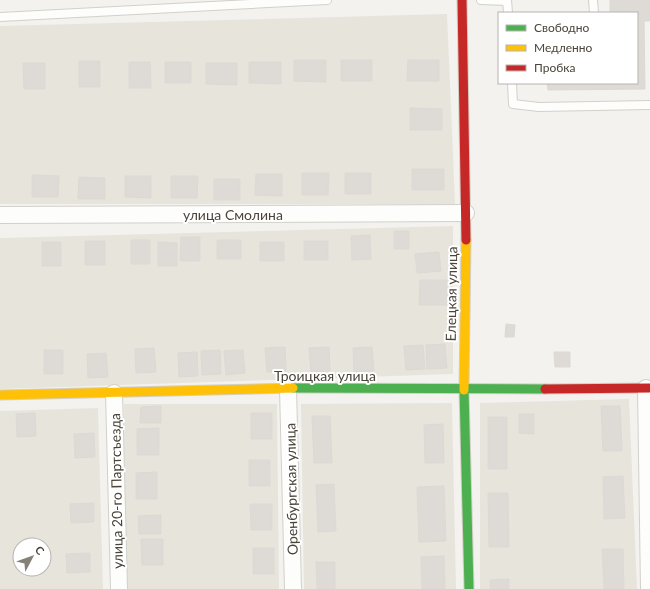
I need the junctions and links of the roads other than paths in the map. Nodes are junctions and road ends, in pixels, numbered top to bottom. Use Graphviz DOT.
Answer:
graph roads {
  1 [pos="327,0"];
  2 [pos="462,0"];
  3 [pos="481,0"];
  4 [pos="593,0"];
  5 [pos="507,1"];
  6 [pos="508,12"];
  7 [pos="594,12"];
  8 [pos="0,17"];
  9 [pos="512,84"];
  10 [pos="650,105"];
  11 [pos="466,213"];
  12 [pos="0,215"];
  13 [pos="288,388"];
  14 [pos="648,388"];
  15 [pos="464,389"];
  16 [pos="114,392"];
  17 [pos="0,395"];
  18 [pos="118,589"];
  19 [pos="293,589"];
  20 [pos="469,589"];
  21 [pos="649,589"];
  1 -- 8 [label="lane"];
  2 -- 11 [label="street, Елецкая улица"];
  3 -- 5 [label="lane"];
  4 -- 7 [label="lane"];
  5 -- 6 [label="lane"];
  9 -- 10 [label="lane"];
  11 -- 12 [label="street, улица Смолина"];
  11 -- 15 [label="street, Елецкая улица"];
  13 -- 15 [label="street, Троицкая улица"];
  13 -- 16 [label="street, Троицкая улица"];
  13 -- 19 [label="street, Оренбургская улица"];
  14 -- 15 [label="street, Троицкая улица"];
  14 -- 21 [label="street"];
  15 -- 20 [label="street, Елецкая улица"];
  16 -- 17 [label="street, Троицкая улица"];
  16 -- 18 [label="street, улица 20-го Партсъезда"];
}
